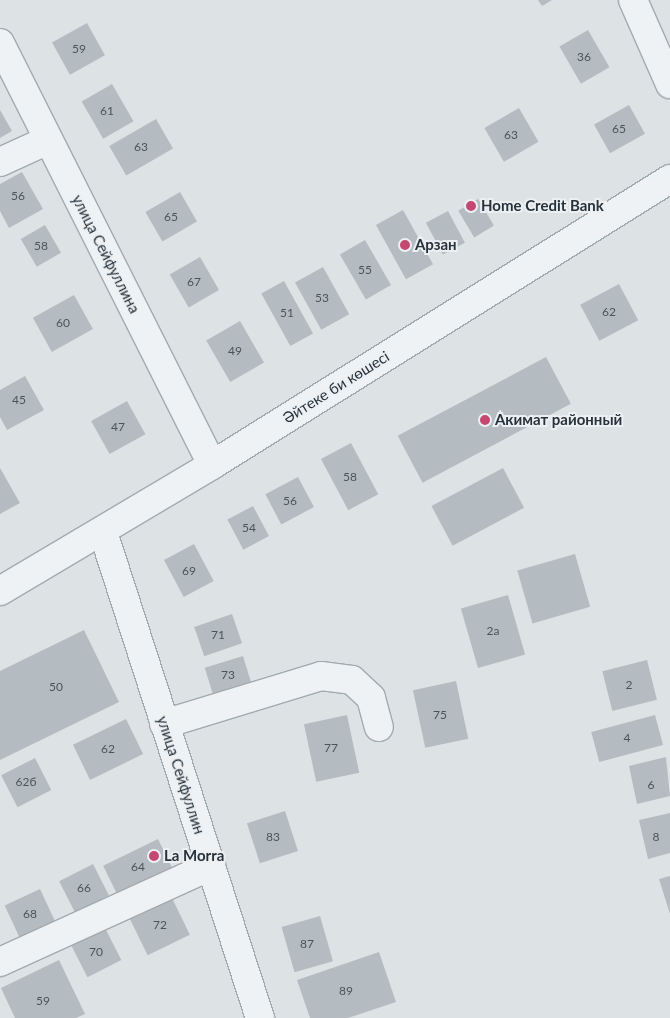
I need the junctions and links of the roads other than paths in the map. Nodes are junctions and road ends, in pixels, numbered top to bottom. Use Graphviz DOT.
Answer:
graph roads {
  1 [pos="633,0"];
  2 [pos="0,44"];
  3 [pos="670,84"];
  4 [pos="48,140"];
  5 [pos="0,162"];
  6 [pos="670,179"];
  7 [pos="212,465"];
  8 [pos="103,532"];
  9 [pos="0,591"];
  10 [pos="164,724"];
  11 [pos="379,727"];
  12 [pos="211,866"];
  13 [pos="0,962"];
  14 [pos="260,1018"];
  1 -- 3 [label="street"];
  2 -- 4 [label="street, улица Сейфуллина"];
  4 -- 5 [label="street"];
  4 -- 7 [label="street, улица Сейфуллина"];
  6 -- 7 [label="street, Әйтеке би көшесі"];
  7 -- 8 [label="street, Әйтеке би көшесі"];
  8 -- 9 [label="street, Әйтеке би көшесі"];
  8 -- 10 [label="street, улица Сейфуллин"];
  10 -- 11 [label="street"];
  10 -- 12 [label="street, улица Сейфуллин"];
  12 -- 13 [label="street"];
  12 -- 14 [label="street, улица Сейфуллин"];
}
